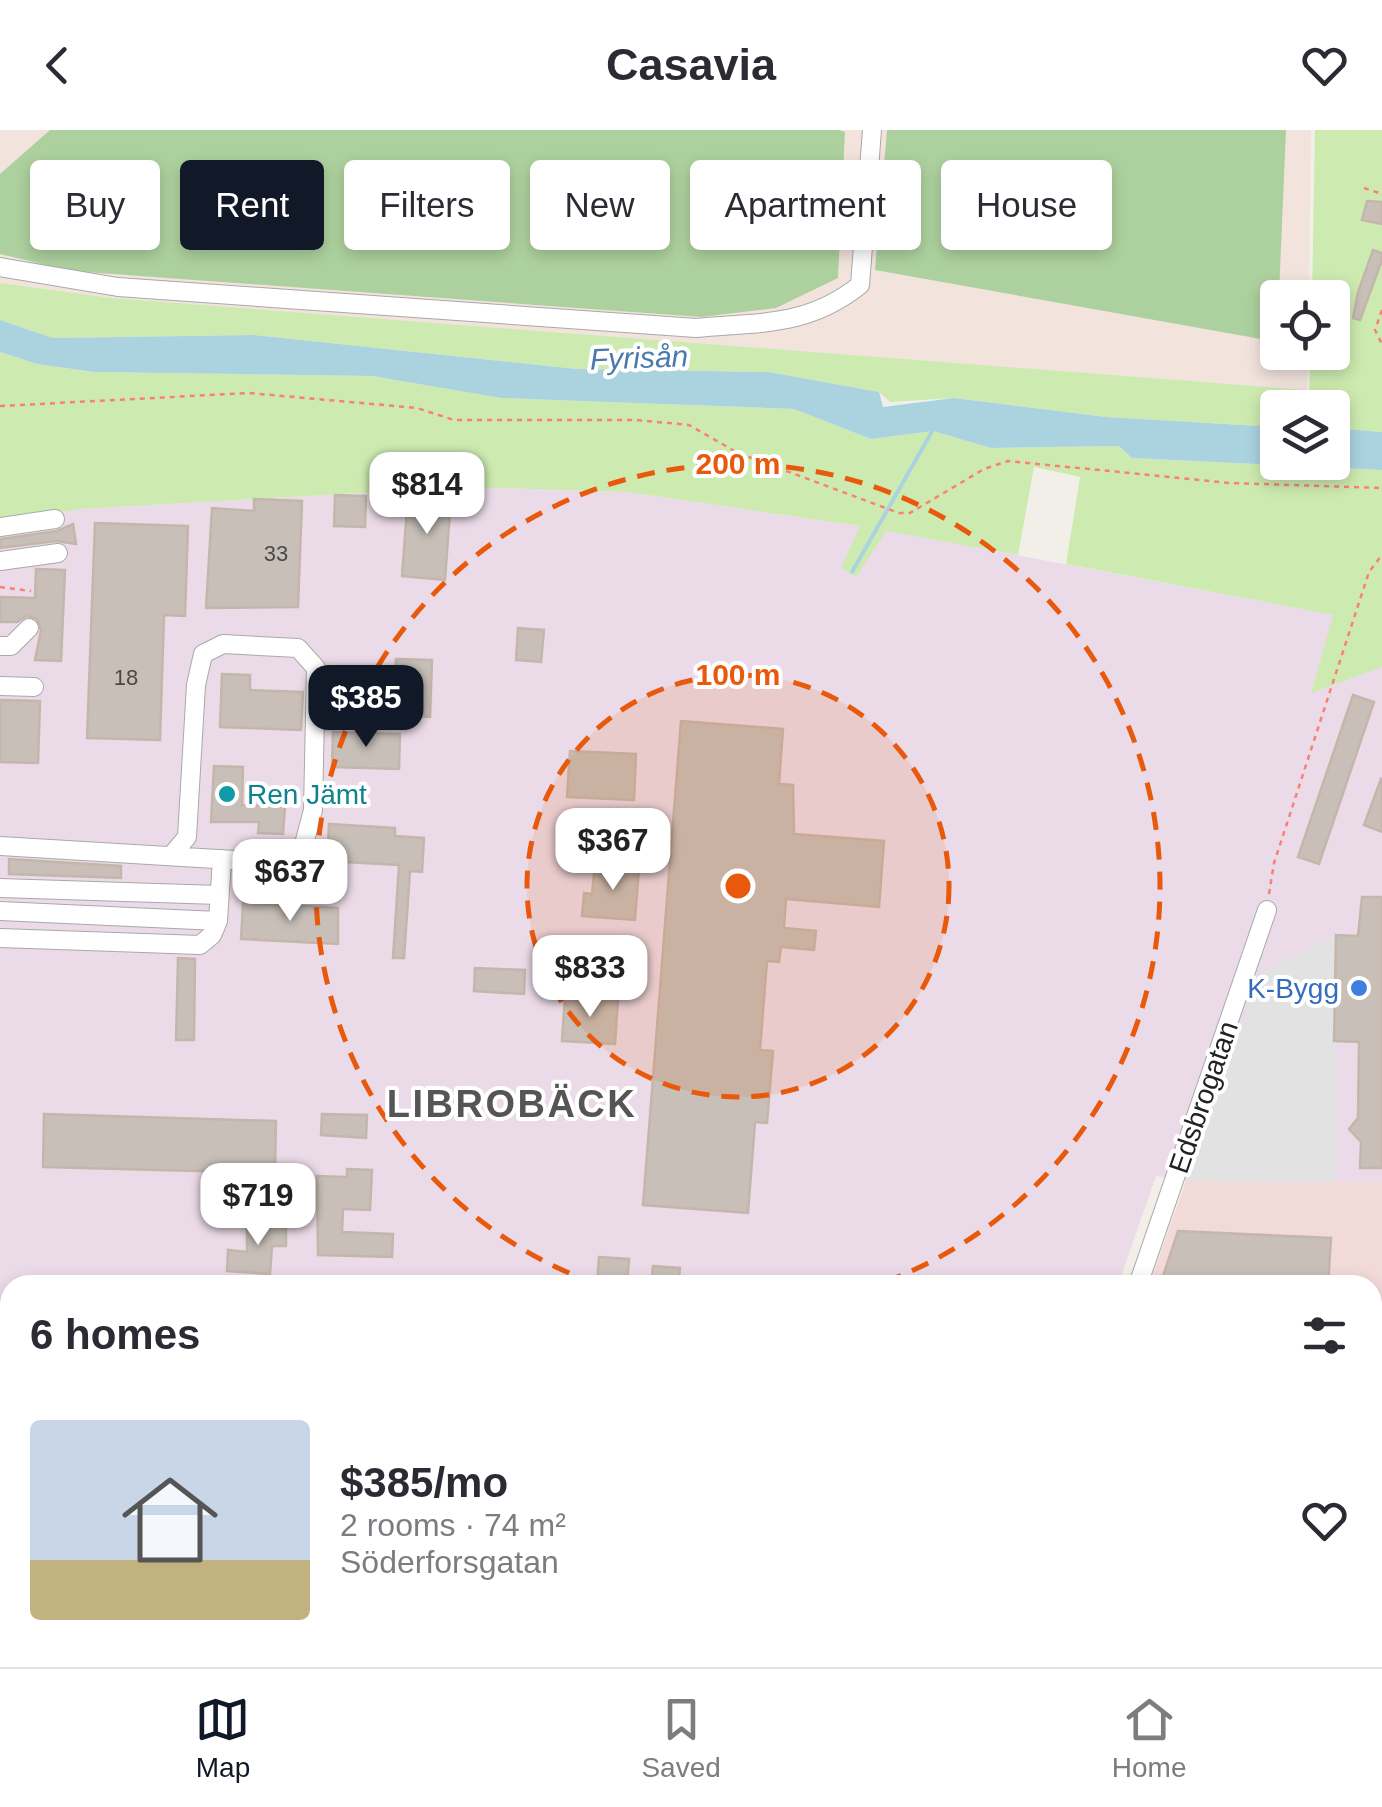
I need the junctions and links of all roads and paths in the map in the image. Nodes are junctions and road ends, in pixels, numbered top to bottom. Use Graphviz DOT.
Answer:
graph roads {
  1 [pos="872,130"];
  2 [pos="1364,188"];
  3 [pos="1382,194"];
  4 [pos="0,267"];
  5 [pos="1382,310"];
  6 [pos="1381,343"];
  7 [pos="0,406"];
  8 [pos="1382,488"];
  9 [pos="55,519"];
  10 [pos="0,527"];
  11 [pos="58,553"];
  12 [pos="1382,555"];
  13 [pos="0,562"];
  14 [pos="0,587"];
  15 [pos="31,591"];
  16 [pos="29,628"];
  17 [pos="0,646"];
  18 [pos="0,686"];
  19 [pos="34,687"];
  20 [pos="0,846"];
  21 [pos="171,856"];
  22 [pos="222,860"];
  23 [pos="0,888"];
  24 [pos="219,895"];
  25 [pos="1267,910"];
  26 [pos="0,911"];
  27 [pos="218,922"];
  28 [pos="0,938"];
  29 [pos="1141,1275"];
  1 -- 4 [label="street"];
  2 -- 3 [label="path"];
  5 -- 6 [label="path"];
  7 -- 8 [label="path"];
  9 -- 10 [label="street"];
  11 -- 13 [label="street"];
  12 -- 25 [label="path"];
  14 -- 15 [label="path"];
  16 -- 17 [label="street"];
  18 -- 19 [label="street"];
  20 -- 21 [label="street"];
  21 -- 22 [label="street"];
  21 -- 22 [label="street"];
  22 -- 24 [label="street"];
  23 -- 24 [label="street"];
  24 -- 27 [label="street"];
  25 -- 29 [label="street, Edsbrogatan"];
  26 -- 27 [label="street"];
  27 -- 28 [label="street"];
}
